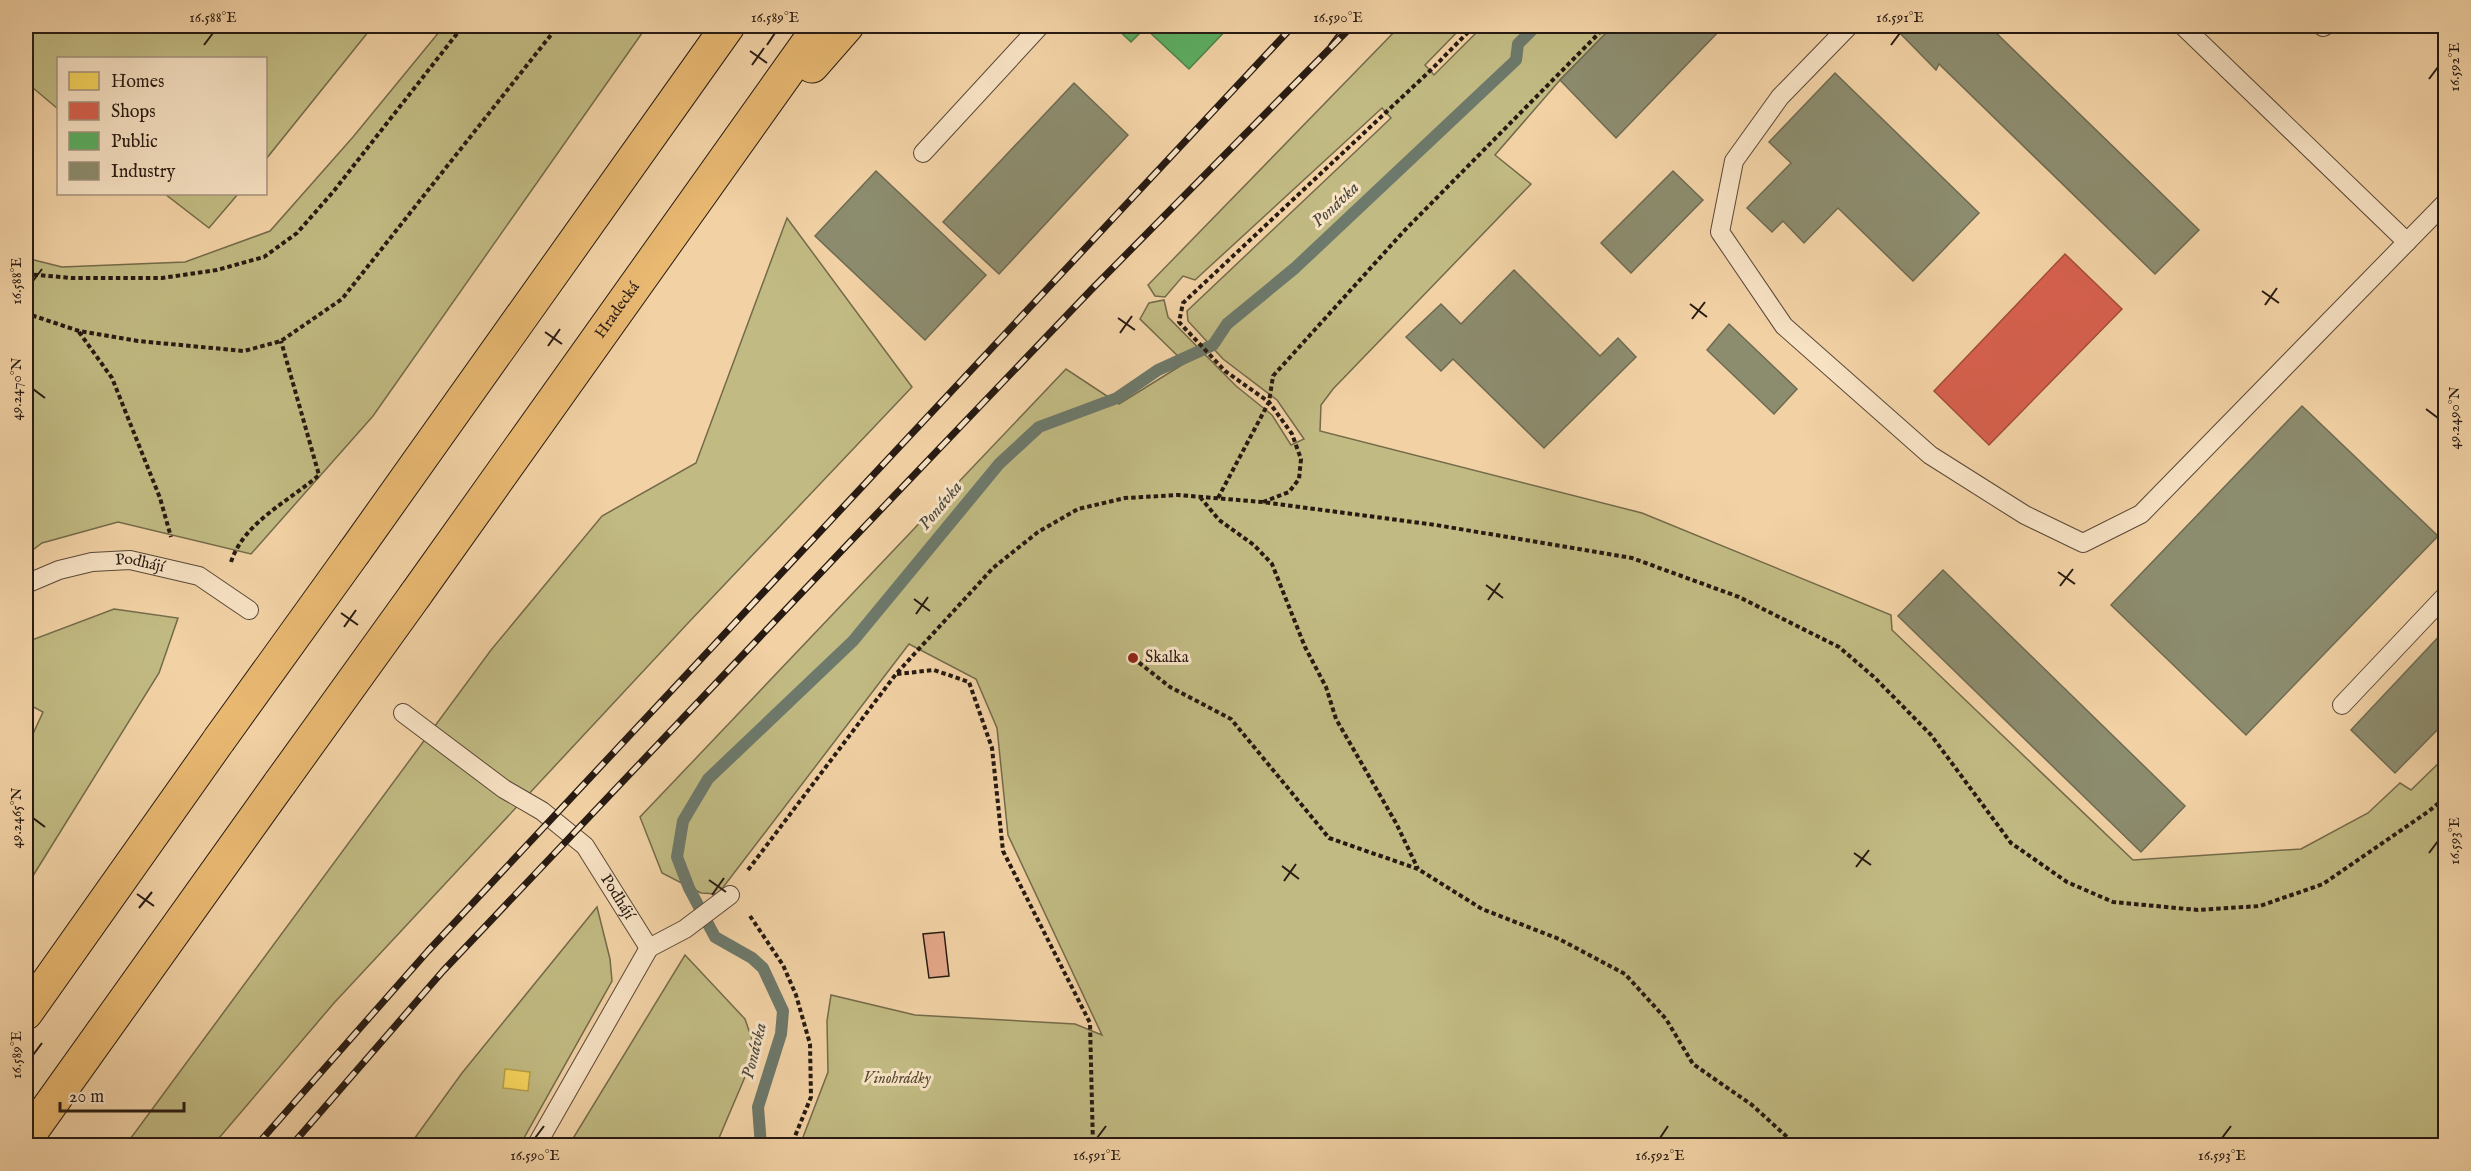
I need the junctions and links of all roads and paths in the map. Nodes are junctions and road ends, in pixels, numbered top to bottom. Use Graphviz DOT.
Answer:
graph roads {
  1 [pos="463,26"];
  2 [pos="558,26"];
  3 [pos="728,26"];
  4 [pos="820,26"];
  5 [pos="848,26"];
  6 [pos="1040,26"];
  7 [pos="1474,26"];
  8 [pos="1606,26"];
  9 [pos="1849,26"];
  10 [pos="2183,26"];
  11 [pos="923,153"];
  12 [pos="710,182"];
  13 [pos="2443,210"];
  14 [pos="2407,242"];
  15 [pos="26,274"];
  16 [pos="26,311"];
  17 [pos="79,331"];
  18 [pos="281,341"];
  19 [pos="1269,402"];
  20 [pos="1199,496"];
  21 [pos="1218,498"];
  22 [pos="1262,502"];
  23 [pos="179,571"];
  24 [pos="26,584"];
  25 [pos="2445,595"];
  26 [pos="230,597"];
  27 [pos="249,610"];
  28 [pos="1133,658"];
  29 [pos="896,674"];
  30 [pos="2342,705"];
  31 [pos="403,713"];
  32 [pos="2445,796"];
  33 [pos="1418,869"];
  34 [pos="732,892"];
  35 [pos="649,948"];
  36 [pos="26,1013"];
  37 [pos="26,1139"];
  38 [pos="536,1146"];
  39 [pos="791,1146"];
  40 [pos="1093,1146"];
  41 [pos="1797,1146"];
  1 -- 15 [label="path"];
  2 -- 18 [label="path"];
  3 -- 36 [label="highway, bridge"];
  4 -- 12 [label="highway, Hradecká"];
  5 -- 12 [label="highway"];
  6 -- 11 [label="lane"];
  7 -- 19 [label="path"];
  8 -- 19 [label="path"];
  9 -- 14 [label="lane"];
  10 -- 14 [label="lane"];
  12 -- 37 [label="highway, Hradecká, bridge"];
  13 -- 14 [label="lane"];
  16 -- 17 [label="path"];
  17 -- 18 [label="path"];
  17 -- 23 [label="path"];
  18 -- 26 [label="path"];
  19 -- 21 [label="path"];
  19 -- 22 [label="path"];
  20 -- 21 [label="path"];
  20 -- 29 [label="path"];
  20 -- 33 [label="path"];
  21 -- 22 [label="path"];
  22 -- 32 [label="path"];
  23 -- 24 [label="lane, Podhájí"];
  23 -- 26 [label="lane, Podhájí"];
  25 -- 30 [label="lane"];
  26 -- 27 [label="lane, Podhájí"];
  28 -- 33 [label="path"];
  29 -- 34 [label="path"];
  29 -- 40 [label="path"];
  31 -- 35 [label="lane, Podhájí"];
  33 -- 41 [label="path"];
  34 -- 35 [label="lane"];
  34 -- 39 [label="path"];
  35 -- 38 [label="lane"];
}
